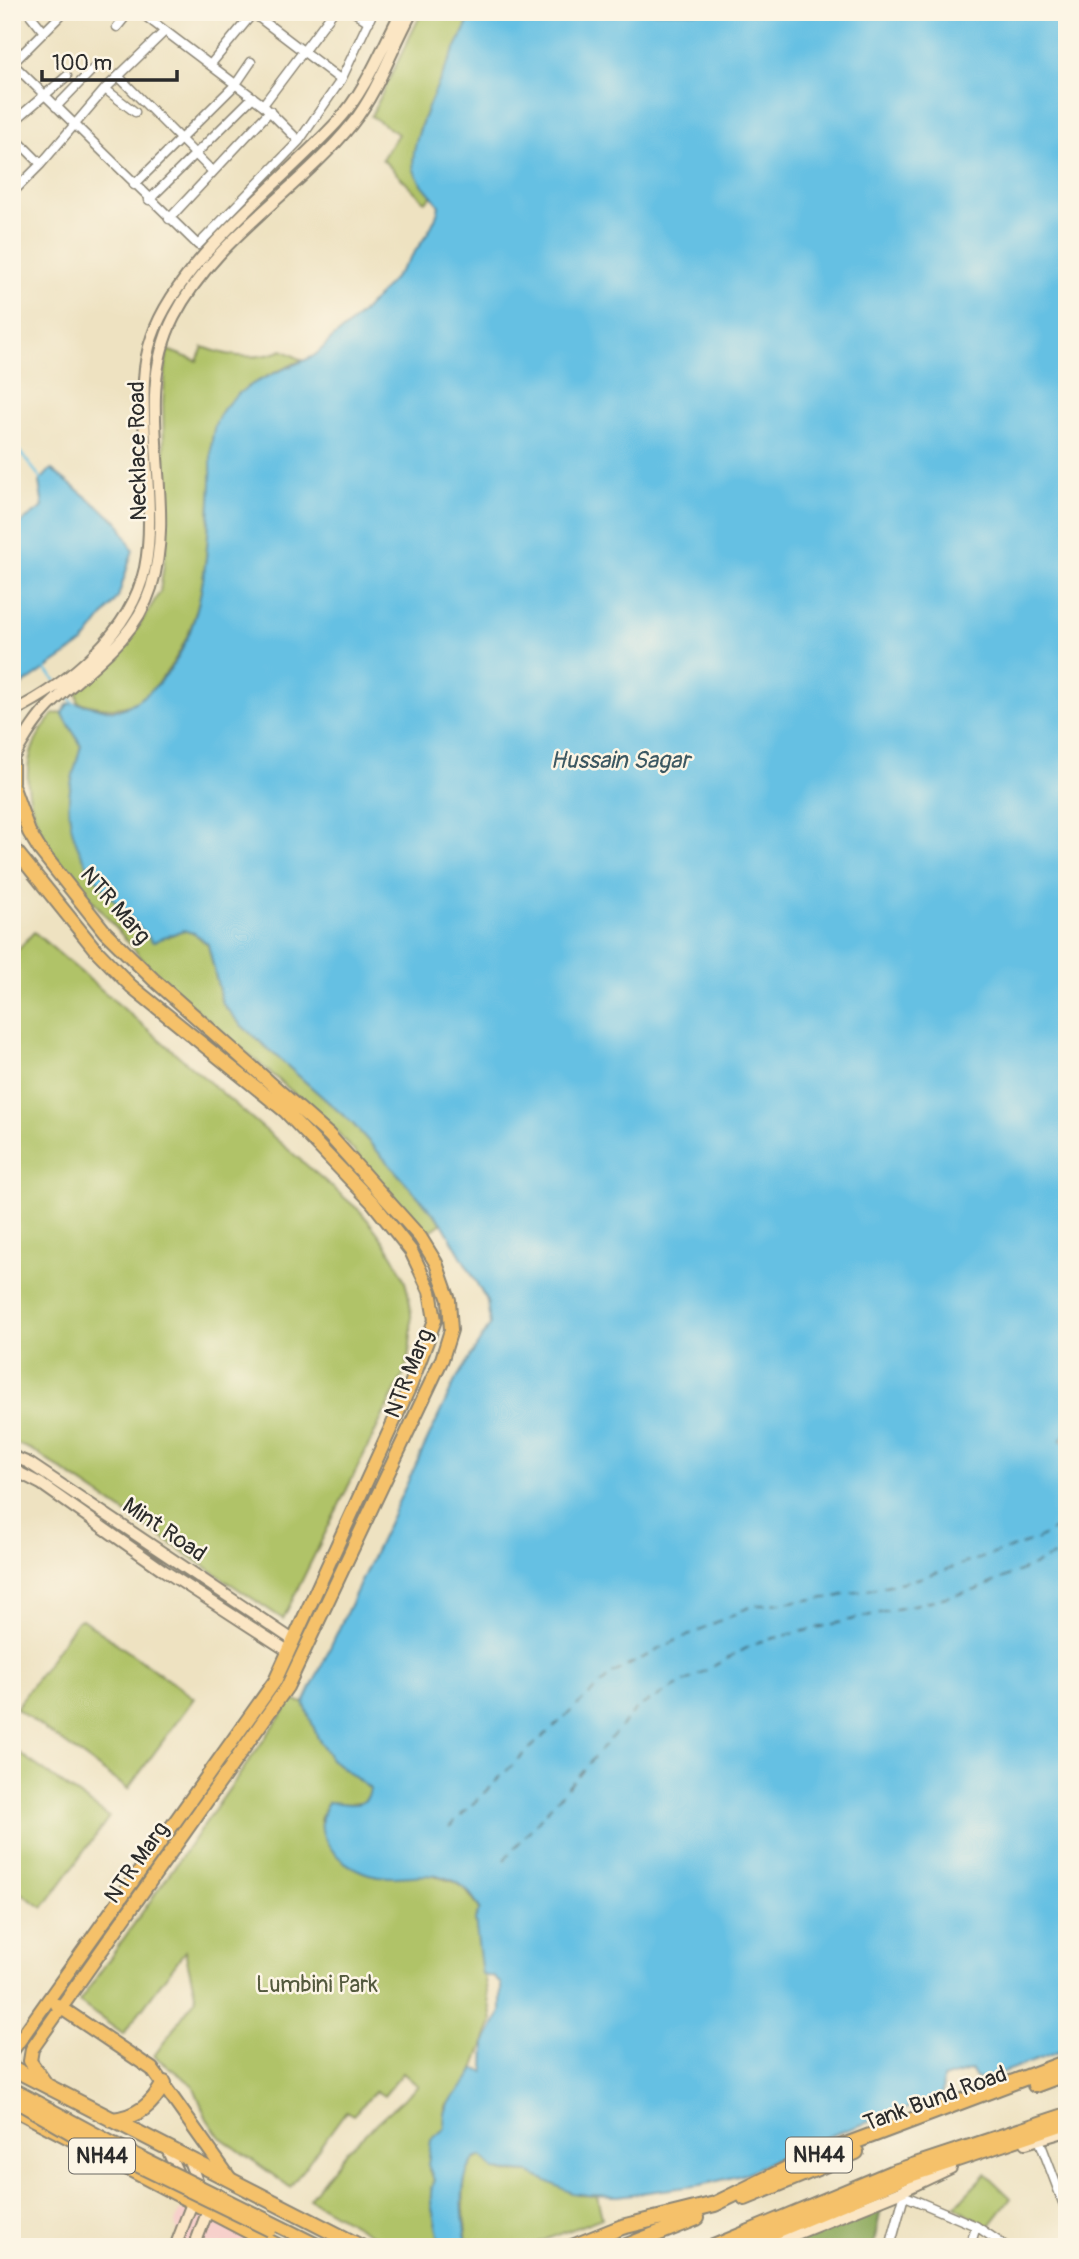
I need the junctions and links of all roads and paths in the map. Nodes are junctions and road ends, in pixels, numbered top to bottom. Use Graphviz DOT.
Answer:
graph roads {
  1 [pos="28,12"];
  2 [pos="64,12"];
  3 [pos="129,12"];
  4 [pos="140,12"];
  5 [pos="254,12"];
  6 [pos="334,12"];
  7 [pos="354,12"];
  8 [pos="373,12"];
  9 [pos="401,12"];
  10 [pos="412,12"];
  11 [pos="369,22"];
  12 [pos="117,27"];
  13 [pos="44,32"];
  14 [pos="164,32"];
  15 [pos="12,45"];
  16 [pos="302,52"];
  17 [pos="20,54"];
  18 [pos="251,62"];
  19 [pos="13,64"];
  20 [pos="210,65"];
  21 [pos="93,69"];
  22 [pos="67,76"];
  23 [pos="119,78"];
  24 [pos="341,80"];
  25 [pos="236,84"];
  26 [pos="106,89"];
  27 [pos="45,95"];
  28 [pos="253,96"];
  29 [pos="56,107"];
  30 [pos="267,108"];
  31 [pos="135,112"];
  32 [pos="12,123"];
  33 [pos="74,125"];
  34 [pos="334,126"];
  35 [pos="344,134"];
  36 [pos="12,135"];
  37 [pos="181,139"];
  38 [pos="299,141"];
  39 [pos="195,154"];
  40 [pos="41,164"];
  41 [pos="213,172"];
  42 [pos="134,185"];
  43 [pos="13,190"];
  44 [pos="149,200"];
  45 [pos="249,209"];
  46 [pos="257,218"];
  47 [pos="169,219"];
  48 [pos="12,712"];
  49 [pos="13,757"];
  50 [pos="12,783"];
  51 [pos="12,846"];
  52 [pos="12,1456"];
  53 [pos="12,1469"];
  54 [pos="291,1646"];
  55 [pos="47,1999"];
  56 [pos="61,2008"];
  57 [pos="12,2051"];
  58 [pos="1067,2062"];
  59 [pos="12,2068"];
  60 [pos="1067,2073"];
  61 [pos="164,2083"];
  62 [pos="49,2087"];
  63 [pos="12,2089"];
  64 [pos="12,2099"];
  65 [pos="12,2107"];
  66 [pos="1067,2114"];
  67 [pos="111,2120"];
  68 [pos="1067,2123"];
  69 [pos="1067,2132"];
  70 [pos="1038,2139"];
  71 [pos="166,2147"];
  72 [pos="188,2158"];
  73 [pos="907,2172"];
  74 [pos="232,2180"];
  75 [pos="1063,2194"];
  76 [pos="901,2195"];
  77 [pos="192,2203"];
  78 [pos="208,2210"];
  79 [pos="1067,2213"];
  80 [pos="976,2226"];
  81 [pos="175,2247"];
  82 [pos="194,2247"];
  83 [pos="279,2247"];
  84 [pos="305,2247"];
  85 [pos="321,2247"];
  86 [pos="361,2247"];
  87 [pos="572,2247"];
  88 [pos="625,2247"];
  89 [pos="711,2247"];
  90 [pos="740,2247"];
  91 [pos="764,2247"];
  92 [pos="890,2247"];
  93 [pos="970,2247"];
  94 [pos="1007,2247"];
  1 -- 13 [label="street"];
  2 -- 13 [label="street"];
  3 -- 12 [label="street"];
  4 -- 14 [label="street"];
  5 -- 16 [label="street"];
  5 -- 20 [label="street"];
  6 -- 16 [label="street"];
  7 -- 11 [label="street"];
  8 -- 11 [label="street"];
  9 -- 34 [label="main road, Necklace Road"];
  10 -- 35 [label="main road, Necklace Road"];
  11 -- 24 [label="street"];
  13 -- 17 [label="street"];
  14 -- 20 [label="street"];
  14 -- 23 [label="street"];
  15 -- 17 [label="street"];
  16 -- 24 [label="street"];
  16 -- 30 [label="street"];
  17 -- 19 [label="street"];
  18 -- 25 [label="street"];
  19 -- 27 [label="street"];
  20 -- 25 [label="street"];
  21 -- 29 [label="street"];
  22 -- 27 [label="street"];
  23 -- 26 [label="street"];
  23 -- 37 [label="street"];
  24 -- 38 [label="street"];
  25 -- 28 [label="street"];
  25 -- 37 [label="street"];
  26 -- 31 [label="street"];
  26 -- 33 [label="street"];
  27 -- 29 [label="street"];
  27 -- 32 [label="street"];
  28 -- 30 [label="street"];
  28 -- 39 [label="street"];
  29 -- 33 [label="street"];
  30 -- 38 [label="street"];
  30 -- 41 [label="street"];
  33 -- 40 [label="street"];
  33 -- 42 [label="street"];
  34 -- 35 [label="main road"];
  34 -- 45 [label="main road, Necklace Road"];
  35 -- 46 [label="main road, Necklace Road"];
  36 -- 40 [label="street"];
  37 -- 39 [label="street"];
  37 -- 42 [label="street"];
  38 -- 47 [label="street"];
  39 -- 41 [label="street"];
  39 -- 44 [label="street"];
  40 -- 43 [label="street"];
  41 -- 47 [label="street"];
  42 -- 44 [label="street"];
  44 -- 47 [label="street"];
  45 -- 46 [label="main road"];
  45 -- 48 [label="main road, Necklace Road"];
  46 -- 49 [label="main road, Necklace Road"];
  49 -- 50 [label="main road"];
  50 -- 56 [label="main road, NTR Marg"];
  51 -- 54 [label="main road, NTR Marg"];
  52 -- 54 [label="main road, Mint Road"];
  53 -- 54 [label="main road, Mint Road"];
  54 -- 55 [label="main road, NTR Marg"];
  55 -- 56 [label="main road"];
  55 -- 57 [label="main road, NTR Marg"];
  56 -- 61 [label="main road"];
  56 -- 62 [label="main road, NTR Marg"];
  58 -- 87 [label="highway, NH44"];
  59 -- 62 [label="highway, NH44"];
  60 -- 88 [label="highway, Tank Bund Road / NH44"];
  61 -- 67 [label="highway"];
  61 -- 74 [label="main road"];
  62 -- 67 [label="highway, NH44"];
  63 -- 85 [label="main road, bridge"];
  64 -- 84 [label="main road, bridge"];
  65 -- 77 [label="highway, NH44"];
  66 -- 73 [label="main road"];
  67 -- 71 [label="highway, NH44"];
  68 -- 73 [label="main road"];
  69 -- 70 [label="main road"];
  70 -- 75 [label="street"];
  70 -- 76 [label="main road"];
  71 -- 72 [label="highway, NH44"];
  71 -- 77 [label="main road"];
  72 -- 74 [label="highway, NH44"];
  72 -- 78 [label="main road"];
  73 -- 89 [label="main road"];
  73 -- 90 [label="main road"];
  74 -- 86 [label="highway, NH44"];
  75 -- 79 [label="street"];
  76 -- 80 [label="street"];
  76 -- 91 [label="main road"];
  76 -- 92 [label="street"];
  77 -- 78 [label="highway, NH44"];
  77 -- 81 [label="main road"];
  78 -- 82 [label="main road"];
  78 -- 83 [label="highway, NH44"];
  80 -- 93 [label="street"];
  80 -- 94 [label="street"];
}
